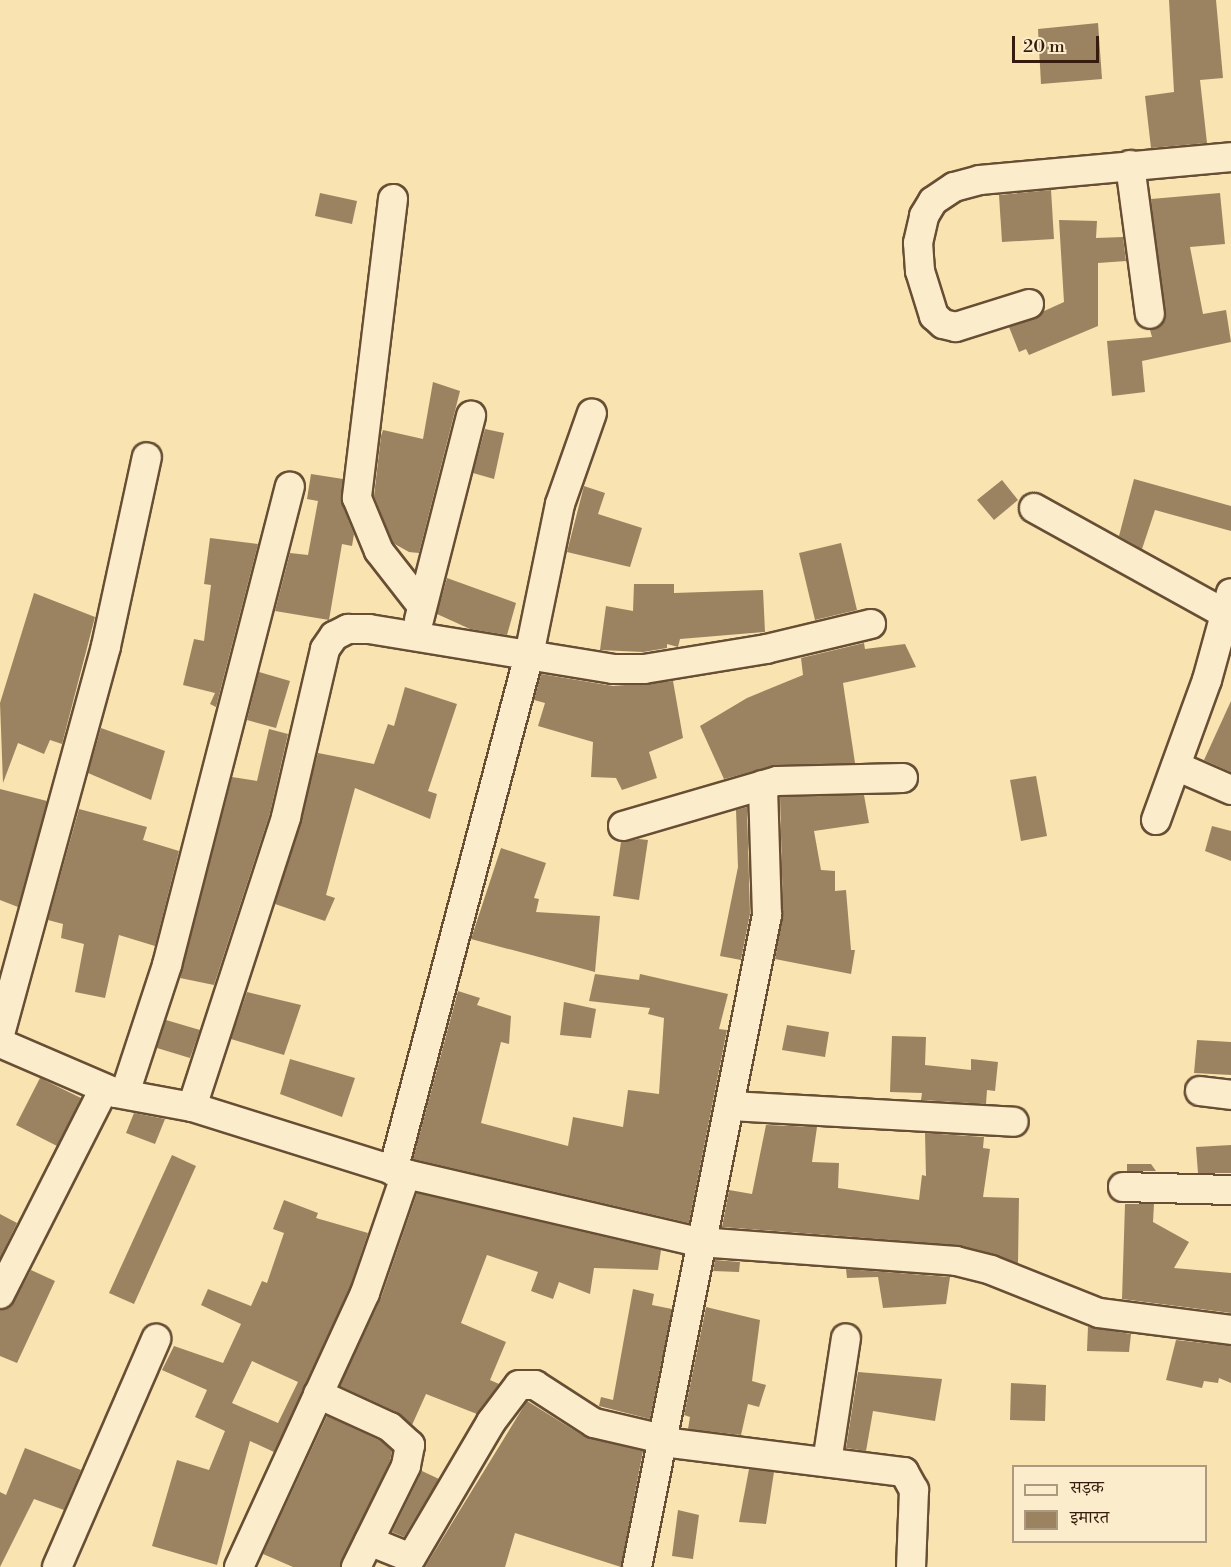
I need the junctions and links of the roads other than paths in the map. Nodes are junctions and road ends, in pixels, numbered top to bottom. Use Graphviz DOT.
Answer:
graph roads {
  1 [pos="1231,157"];
  2 [pos="1131,165"];
  3 [pos="393,199"];
  4 [pos="1029,304"];
  5 [pos="1150,314"];
  6 [pos="592,413"];
  7 [pos="471,416"];
  8 [pos="147,457"];
  9 [pos="290,487"];
  10 [pos="1034,508"];
  11 [pos="422,606"];
  12 [pos="1229,608"];
  13 [pos="871,624"];
  14 [pos="415,636"];
  15 [pos="529,655"];
  16 [pos="1176,766"];
  17 [pos="903,778"];
  18 [pos="763,785"];
  19 [pos="1231,790"];
  20 [pos="1156,820"];
  21 [pos="622,826"];
  22 [pos="0,1034"];
  23 [pos="0,1043"];
  24 [pos="114,1091"];
  25 [pos="1200,1091"];
  26 [pos="1231,1095"];
  27 [pos="730,1106"];
  28 [pos="192,1107"];
  29 [pos="1014,1122"];
  30 [pos="400,1172"];
  31 [pos="1123,1187"];
  32 [pos="1231,1190"];
  33 [pos="699,1242"];
  34 [pos="0,1294"];
  35 [pos="1231,1330"];
  36 [pos="846,1338"];
  37 [pos="156,1339"];
  38 [pos="318,1394"];
  39 [pos="663,1441"];
  40 [pos="827,1462"];
  41 [pos="369,1541"];
  42 [pos="57,1567"];
  43 [pos="239,1567"];
  44 [pos="356,1567"];
  45 [pos="638,1567"];
  46 [pos="911,1567"];
  1 -- 2 [label="street"];
  2 -- 4 [label="street"];
  2 -- 5 [label="street"];
  3 -- 11 [label="street"];
  6 -- 15 [label="street"];
  7 -- 11 [label="street"];
  8 -- 22 [label="street"];
  9 -- 24 [label="street"];
  10 -- 12 [label="street"];
  11 -- 14 [label="street"];
  12 -- 16 [label="street"];
  13 -- 15 [label="street"];
  14 -- 15 [label="street"];
  14 -- 28 [label="street"];
  15 -- 30 [label="street"];
  16 -- 19 [label="street"];
  16 -- 20 [label="street"];
  17 -- 18 [label="street"];
  18 -- 21 [label="street"];
  18 -- 27 [label="street"];
  23 -- 24 [label="street"];
  24 -- 28 [label="street"];
  24 -- 34 [label="street"];
  25 -- 26 [label="street"];
  27 -- 29 [label="street"];
  27 -- 33 [label="street"];
  28 -- 30 [label="street"];
  30 -- 33 [label="street"];
  30 -- 38 [label="street"];
  31 -- 32 [label="street"];
  33 -- 35 [label="street"];
  33 -- 39 [label="street"];
  36 -- 40 [label="street"];
  37 -- 42 [label="street"];
  38 -- 41 [label="street"];
  38 -- 43 [label="street"];
  39 -- 40 [label="street"];
  39 -- 41 [label="street"];
  39 -- 45 [label="street"];
  40 -- 46 [label="street"];
  41 -- 44 [label="street"];
}
